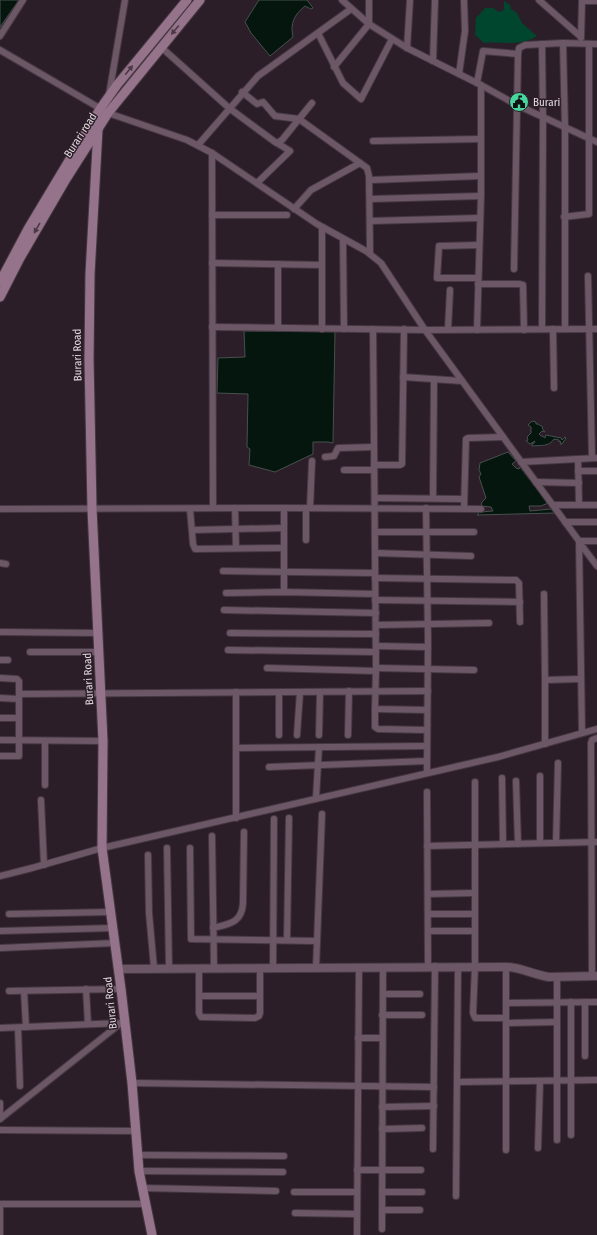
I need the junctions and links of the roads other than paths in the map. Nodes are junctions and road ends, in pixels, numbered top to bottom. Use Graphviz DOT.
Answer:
graph roads {
  1 [pos="23,0"];
  2 [pos="125,0"];
  3 [pos="187,0"];
  4 [pos="200,0"];
  5 [pos="342,0"];
  6 [pos="369,0"];
  7 [pos="410,0"];
  8 [pos="435,0"];
  9 [pos="464,0"];
  10 [pos="539,0"];
  11 [pos="582,0"];
  12 [pos="597,1"];
  13 [pos="351,9"];
  14 [pos="369,24"];
  15 [pos="318,33"];
  16 [pos="0,36"];
  17 [pos="581,37"];
  18 [pos="392,39"];
  19 [pos="563,43"];
  20 [pos="542,44"];
  21 [pos="581,44"];
  22 [pos="588,44"];
  23 [pos="597,44"];
  24 [pos="160,47"];
  25 [pos="406,48"];
  26 [pos="0,50"];
  27 [pos="518,54"];
  28 [pos="433,61"];
  29 [pos="334,67"];
  30 [pos="459,74"];
  31 [pos="479,84"];
  32 [pos="242,92"];
  33 [pos="109,96"];
  34 [pos="312,103"];
  35 [pos="517,105"];
  36 [pos="229,108"];
  37 [pos="104,111"];
  38 [pos="543,118"];
  39 [pos="299,120"];
  40 [pos="92,121"];
  41 [pos="565,127"];
  42 [pos="98,129"];
  43 [pos="589,138"];
  44 [pos="480,139"];
  45 [pos="373,141"];
  46 [pos="597,142"];
  47 [pos="277,143"];
  48 [pos="198,145"];
  49 [pos="212,153"];
  50 [pos="360,163"];
  51 [pos="480,176"];
  52 [pos="370,180"];
  53 [pos="257,183"];
  54 [pos="481,196"];
  55 [pos="370,199"];
  56 [pos="294,209"];
  57 [pos="589,214"];
  58 [pos="597,214"];
  59 [pos="212,215"];
  60 [pos="287,215"];
  61 [pos="564,217"];
  62 [pos="479,218"];
  63 [pos="370,220"];
  64 [pos="322,227"];
  65 [pos="343,239"];
  66 [pos="479,245"];
  67 [pos="370,254"];
  68 [pos="212,263"];
  69 [pos="278,264"];
  70 [pos="322,265"];
  71 [pos="514,269"];
  72 [pos="588,276"];
  73 [pos="478,281"];
  74 [pos="0,282"];
  75 [pos="450,290"];
  76 [pos="0,297"];
  77 [pos="212,327"];
  78 [pos="278,328"];
  79 [pos="322,329"];
  80 [pos="344,329"];
  81 [pos="373,329"];
  82 [pos="404,329"];
  83 [pos="448,329"];
  84 [pos="553,329"];
  85 [pos="566,329"];
  86 [pos="594,329"];
  87 [pos="425,330"];
  88 [pos="477,330"];
  89 [pos="524,330"];
  90 [pos="542,330"];
  91 [pos="404,377"];
  92 [pos="434,379"];
  93 [pos="462,380"];
  94 [pos="554,388"];
  95 [pos="503,437"];
  96 [pos="374,447"];
  97 [pos="325,457"];
  98 [pos="594,458"];
  99 [pos="578,459"];
  100 [pos="312,461"];
  101 [pos="521,462"];
  102 [pos="374,468"];
  103 [pos="344,470"];
  104 [pos="578,471"];
  105 [pos="597,471"];
  106 [pos="536,482"];
  107 [pos="579,483"];
  108 [pos="375,498"];
  109 [pos="433,498"];
  110 [pos="464,499"];
  111 [pos="553,505"];
  112 [pos="579,505"];
  113 [pos="597,506"];
  114 [pos="213,508"];
  115 [pos="235,508"];
  116 [pos="284,508"];
  117 [pos="308,508"];
  118 [pos="375,508"];
  119 [pos="426,508"];
  120 [pos="0,509"];
  121 [pos="92,509"];
  122 [pos="190,509"];
  123 [pos="464,509"];
  124 [pos="481,509"];
  125 [pos="565,522"];
  126 [pos="597,522"];
  127 [pos="284,528"];
  128 [pos="236,529"];
  129 [pos="192,530"];
  130 [pos="375,532"];
  131 [pos="427,532"];
  132 [pos="474,532"];
  133 [pos="306,540"];
  134 [pos="578,541"];
  135 [pos="597,541"];
  136 [pos="236,548"];
  137 [pos="284,548"];
  138 [pos="375,553"];
  139 [pos="427,555"];
  140 [pos="471,556"];
  141 [pos="595,559"];
  142 [pos="597,566"];
  143 [pos="223,571"];
  144 [pos="284,572"];
  145 [pos="375,575"];
  146 [pos="427,579"];
  147 [pos="284,592"];
  148 [pos="226,593"];
  149 [pos="544,594"];
  150 [pos="375,597"];
  151 [pos="428,600"];
  152 [pos="520,602"];
  153 [pos="224,610"];
  154 [pos="376,613"];
  155 [pos="520,622"];
  156 [pos="428,623"];
  157 [pos="489,623"];
  158 [pos="376,625"];
  159 [pos="0,632"];
  160 [pos="97,633"];
  161 [pos="230,633"];
  162 [pos="376,634"];
  163 [pos="428,647"];
  164 [pos="376,649"];
  165 [pos="228,650"];
  166 [pos="30,652"];
  167 [pos="98,652"];
  168 [pos="0,660"];
  169 [pos="8,660"];
  170 [pos="267,668"];
  171 [pos="376,669"];
  172 [pos="428,670"];
  173 [pos="474,670"];
  174 [pos="0,678"];
  175 [pos="580,678"];
  176 [pos="545,680"];
  177 [pos="349,691"];
  178 [pos="376,691"];
  179 [pos="428,691"];
  180 [pos="236,692"];
  181 [pos="300,692"];
  182 [pos="320,692"];
  183 [pos="279,693"];
  184 [pos="101,694"];
  185 [pos="19,696"];
  186 [pos="0,698"];
  187 [pos="375,709"];
  188 [pos="427,710"];
  189 [pos="0,718"];
  190 [pos="19,718"];
  191 [pos="597,729"];
  192 [pos="427,730"];
  193 [pos="582,733"];
  194 [pos="279,735"];
  195 [pos="297,735"];
  196 [pos="319,735"];
  197 [pos="348,735"];
  198 [pos="597,738"];
  199 [pos="0,740"];
  200 [pos="18,740"];
  201 [pos="45,741"];
  202 [pos="103,741"];
  203 [pos="545,744"];
  204 [pos="427,746"];
  205 [pos="319,747"];
  206 [pos="236,748"];
  207 [pos="0,756"];
  208 [pos="427,761"];
  209 [pos="558,763"];
  210 [pos="318,766"];
  211 [pos="269,767"];
  212 [pos="427,773"];
  213 [pos="540,776"];
  214 [pos="502,778"];
  215 [pos="516,781"];
  216 [pos="475,782"];
  217 [pos="45,785"];
  218 [pos="427,792"];
  219 [pos="316,798"];
  220 [pos="41,800"];
  221 [pos="322,814"];
  222 [pos="236,818"];
  223 [pos="288,818"];
  224 [pos="274,819"];
  225 [pos="244,832"];
  226 [pos="212,836"];
  227 [pos="594,842"];
  228 [pos="540,843"];
  229 [pos="556,843"];
  230 [pos="503,844"];
  231 [pos="518,844"];
  232 [pos="474,845"];
  233 [pos="427,846"];
  234 [pos="167,848"];
  235 [pos="190,848"];
  236 [pos="103,853"];
  237 [pos="148,855"];
  238 [pos="44,865"];
  239 [pos="0,876"];
  240 [pos="474,893"];
  241 [pos="428,894"];
  242 [pos="111,912"];
  243 [pos="9,914"];
  244 [pos="428,914"];
  245 [pos="474,914"];
  246 [pos="113,928"];
  247 [pos="213,928"];
  248 [pos="0,931"];
  249 [pos="428,931"];
  250 [pos="474,931"];
  251 [pos="213,939"];
  252 [pos="273,940"];
  253 [pos="287,940"];
  254 [pos="317,941"];
  255 [pos="115,943"];
  256 [pos="0,948"];
  257 [pos="432,966"];
  258 [pos="359,967"];
  259 [pos="383,967"];
  260 [pos="458,967"];
  261 [pos="474,967"];
  262 [pos="506,967"];
  263 [pos="154,968"];
  264 [pos="169,968"];
  265 [pos="199,968"];
  266 [pos="214,968"];
  267 [pos="260,968"];
  268 [pos="273,968"];
  269 [pos="316,968"];
  270 [pos="119,969"];
  271 [pos="557,976"];
  272 [pos="594,976"];
  273 [pos="121,988"];
  274 [pos="86,989"];
  275 [pos="9,991"];
  276 [pos="24,991"];
  277 [pos="383,994"];
  278 [pos="420,994"];
  279 [pos="199,996"];
  280 [pos="260,996"];
  281 [pos="557,1002"];
  282 [pos="572,1002"];
  283 [pos="585,1002"];
  284 [pos="597,1002"];
  285 [pos="506,1003"];
  286 [pos="382,1015"];
  287 [pos="422,1015"];
  288 [pos="506,1020"];
  289 [pos="557,1022"];
  290 [pos="123,1023"];
  291 [pos="88,1024"];
  292 [pos="26,1027"];
  293 [pos="0,1028"];
  294 [pos="18,1028"];
  295 [pos="358,1038"];
  296 [pos="382,1038"];
  297 [pos="585,1056"];
  298 [pos="570,1080"];
  299 [pos="597,1080"];
  300 [pos="506,1081"];
  301 [pos="540,1081"];
  302 [pos="557,1081"];
  303 [pos="457,1082"];
  304 [pos="132,1084"];
  305 [pos="20,1086"];
  306 [pos="358,1086"];
  307 [pos="382,1086"];
  308 [pos="434,1087"];
  309 [pos="0,1103"];
  310 [pos="434,1106"];
  311 [pos="382,1107"];
  312 [pos="0,1119"];
  313 [pos="422,1128"];
  314 [pos="382,1129"];
  315 [pos="0,1130"];
  316 [pos="136,1131"];
  317 [pos="571,1135"];
  318 [pos="557,1140"];
  319 [pos="538,1148"];
  320 [pos="433,1149"];
  321 [pos="506,1150"];
  322 [pos="137,1155"];
  323 [pos="284,1156"];
  324 [pos="357,1170"];
  325 [pos="382,1170"];
  326 [pos="421,1170"];
  327 [pos="139,1171"];
  328 [pos="284,1172"];
  329 [pos="142,1188"];
  330 [pos="276,1190"];
  331 [pos="294,1192"];
  332 [pos="357,1192"];
  333 [pos="382,1192"];
  334 [pos="422,1192"];
  335 [pos="456,1196"];
  336 [pos="0,1204"];
  337 [pos="145,1204"];
  338 [pos="382,1210"];
  339 [pos="420,1210"];
  340 [pos="295,1213"];
  341 [pos="357,1214"];
  342 [pos="382,1229"];
  343 [pos="0,1235"];
  344 [pos="152,1235"];
  345 [pos="357,1235"];
  1 -- 16 [label="street"];
  2 -- 33 [label="street"];
  33 -- 3 [label="main road, Burari road, one-way"];
  4 -- 24 [label="main road, Burari road, one-way"];
  5 -- 13 [label="street"];
  6 -- 14 [label="street"];
  7 -- 25 [label="street"];
  8 -- 28 [label="street"];
  9 -- 30 [label="street"];
  10 -- 17 [label="street"];
  11 -- 12 [label="street"];
  11 -- 17 [label="street"];
  13 -- 14 [label="street"];
  13 -- 15 [label="street"];
  14 -- 18 [label="street"];
  14 -- 29 [label="street"];
  15 -- 29 [label="street"];
  15 -- 32 [label="street"];
  17 -- 21 [label="street"];
  18 -- 25 [label="street"];
  18 -- 29 [label="street"];
  19 -- 20 [label="street"];
  19 -- 21 [label="street"];
  19 -- 41 [label="street"];
  20 -- 27 [label="street"];
  20 -- 38 [label="street"];
  21 -- 22 [label="street"];
  22 -- 23 [label="street"];
  22 -- 43 [label="street"];
  24 -- 36 [label="street"];
  24 -- 37 [label="main road, Burari road"];
  25 -- 28 [label="street"];
  26 -- 37 [label="street"];
  27 -- 31 [label="street"];
  27 -- 35 [label="street"];
  28 -- 30 [label="street"];
  30 -- 31 [label="street"];
  31 -- 35 [label="street"];
  31 -- 44 [label="street"];
  32 -- 36 [label="street"];
  32 -- 39 [label="street"];
  33 -- 37 [label="main road, Burari road"];
  34 -- 39 [label="street"];
  35 -- 38 [label="street"];
  35 -- 71 [label="street"];
  36 -- 47 [label="street"];
  36 -- 48 [label="street"];
  37 -- 40 [label="main road, Burari road"];
  37 -- 42 [label="main road, Burari road"];
  37 -- 48 [label="street"];
  38 -- 41 [label="street"];
  38 -- 90 [label="street"];
  39 -- 47 [label="street"];
  39 -- 50 [label="street"];
  40 -- 42 [label="main road, Burari Road"];
  40 -- 74 [label="main road, Burari road"];
  41 -- 43 [label="street"];
  41 -- 61 [label="street"];
  42 -- 76 [label="main road, Burari road, one-way"];
  42 -- 121 [label="main road, Burari Road"];
  43 -- 46 [label="street"];
  43 -- 57 [label="street"];
  44 -- 45 [label="street"];
  44 -- 51 [label="street"];
  47 -- 53 [label="street"];
  48 -- 49 [label="street"];
  49 -- 53 [label="street"];
  49 -- 59 [label="street"];
  50 -- 52 [label="street"];
  50 -- 56 [label="street"];
  51 -- 52 [label="street"];
  51 -- 54 [label="street"];
  52 -- 55 [label="street"];
  53 -- 56 [label="street"];
  54 -- 55 [label="street"];
  54 -- 62 [label="street"];
  55 -- 63 [label="street"];
  56 -- 64 [label="street"];
  57 -- 58 [label="street"];
  57 -- 61 [label="street"];
  59 -- 60 [label="street"];
  59 -- 68 [label="street"];
  61 -- 85 [label="street"];
  62 -- 63 [label="street"];
  62 -- 66 [label="street"];
  63 -- 67 [label="street"];
  64 -- 65 [label="street"];
  64 -- 70 [label="street"];
  65 -- 67 [label="street"];
  65 -- 80 [label="street"];
  66 -- 73 [label="street"];
  66 -- 73 [label="street"];
  67 -- 87 [label="street"];
  68 -- 69 [label="street"];
  68 -- 77 [label="street"];
  69 -- 70 [label="street"];
  69 -- 78 [label="street"];
  70 -- 79 [label="street"];
  72 -- 86 [label="street"];
  73 -- 88 [label="street"];
  73 -- 89 [label="street"];
  75 -- 83 [label="street"];
  77 -- 78 [label="street"];
  77 -- 114 [label="street"];
  78 -- 79 [label="street"];
  79 -- 80 [label="street"];
  80 -- 81 [label="street"];
  81 -- 82 [label="street"];
  81 -- 96 [label="street"];
  82 -- 87 [label="street"];
  82 -- 91 [label="street"];
  83 -- 87 [label="street"];
  83 -- 88 [label="street"];
  84 -- 85 [label="street"];
  84 -- 90 [label="street"];
  84 -- 94 [label="street"];
  85 -- 86 [label="street"];
  86 -- 98 [label="street"];
  87 -- 93 [label="street"];
  88 -- 89 [label="street"];
  89 -- 90 [label="street"];
  91 -- 92 [label="street"];
  91 -- 102 [label="street"];
  92 -- 93 [label="street"];
  92 -- 109 [label="street"];
  93 -- 95 [label="street"];
  95 -- 101 [label="street"];
  95 -- 110 [label="street"];
  96 -- 97 [label="street"];
  96 -- 102 [label="street"];
  98 -- 99 [label="street"];
  99 -- 101 [label="street"];
  99 -- 104 [label="street"];
  100 -- 117 [label="street"];
  101 -- 106 [label="street"];
  102 -- 103 [label="street"];
  102 -- 108 [label="street"];
  104 -- 105 [label="street"];
  104 -- 107 [label="street"];
  106 -- 107 [label="street"];
  106 -- 111 [label="street"];
  107 -- 112 [label="street"];
  108 -- 109 [label="street"];
  108 -- 118 [label="street"];
  109 -- 110 [label="street"];
  110 -- 123 [label="street"];
  111 -- 112 [label="street"];
  111 -- 125 [label="street"];
  112 -- 113 [label="street"];
  114 -- 115 [label="street"];
  114 -- 122 [label="street"];
  115 -- 116 [label="street"];
  115 -- 128 [label="street"];
  116 -- 117 [label="street"];
  116 -- 127 [label="street"];
  117 -- 118 [label="street"];
  117 -- 133 [label="street"];
  118 -- 119 [label="street"];
  118 -- 130 [label="street"];
  119 -- 123 [label="street"];
  119 -- 131 [label="street"];
  120 -- 121 [label="street"];
  121 -- 122 [label="street"];
  121 -- 160 [label="main road, Burari Road"];
  122 -- 129 [label="street"];
  123 -- 124 [label="street"];
  125 -- 126 [label="street"];
  125 -- 134 [label="street"];
  127 -- 128 [label="street"];
  127 -- 137 [label="street"];
  128 -- 129 [label="street"];
  128 -- 136 [label="street"];
  129 -- 136 [label="street"];
  130 -- 131 [label="street"];
  130 -- 138 [label="street"];
  131 -- 132 [label="street"];
  131 -- 139 [label="street"];
  134 -- 135 [label="street"];
  134 -- 141 [label="street"];
  134 -- 175 [label="street"];
  136 -- 137 [label="street"];
  137 -- 144 [label="street"];
  138 -- 139 [label="street"];
  138 -- 145 [label="street"];
  139 -- 140 [label="street"];
  139 -- 146 [label="street"];
  141 -- 142 [label="street"];
  143 -- 144 [label="street"];
  144 -- 145 [label="street"];
  144 -- 147 [label="street"];
  145 -- 146 [label="street"];
  145 -- 150 [label="street"];
  146 -- 151 [label="street"];
  146 -- 152 [label="street"];
  147 -- 148 [label="street"];
  147 -- 150 [label="street"];
  149 -- 176 [label="street"];
  150 -- 151 [label="street"];
  150 -- 154 [label="street"];
  151 -- 152 [label="street"];
  151 -- 156 [label="street"];
  152 -- 155 [label="street"];
  153 -- 154 [label="street"];
  154 -- 158 [label="street"];
  156 -- 157 [label="street"];
  156 -- 158 [label="street"];
  156 -- 163 [label="street"];
  158 -- 162 [label="street"];
  159 -- 160 [label="street"];
  160 -- 167 [label="main road, Burari Road"];
  161 -- 162 [label="street"];
  162 -- 164 [label="street"];
  163 -- 164 [label="street"];
  163 -- 172 [label="street"];
  164 -- 165 [label="street"];
  164 -- 171 [label="street"];
  166 -- 167 [label="street"];
  167 -- 184 [label="main road, Burari Road"];
  168 -- 169 [label="street"];
  170 -- 171 [label="street"];
  171 -- 172 [label="street"];
  171 -- 178 [label="street"];
  172 -- 173 [label="street"];
  172 -- 179 [label="street"];
  174 -- 185 [label="street"];
  175 -- 176 [label="street"];
  175 -- 193 [label="street"];
  176 -- 203 [label="street"];
  177 -- 178 [label="street"];
  177 -- 182 [label="street"];
  177 -- 197 [label="street"];
  178 -- 179 [label="street"];
  178 -- 187 [label="street"];
  179 -- 188 [label="street"];
  180 -- 183 [label="street"];
  180 -- 184 [label="street"];
  180 -- 206 [label="street"];
  181 -- 182 [label="street"];
  181 -- 183 [label="street"];
  181 -- 195 [label="street"];
  182 -- 196 [label="street"];
  183 -- 194 [label="street"];
  184 -- 185 [label="street"];
  184 -- 202 [label="main road, Burari Road"];
  185 -- 186 [label="street"];
  185 -- 190 [label="street"];
  187 -- 188 [label="street"];
  187 -- 192 [label="street"];
  188 -- 192 [label="street"];
  189 -- 190 [label="street"];
  190 -- 200 [label="street"];
  191 -- 193 [label="street"];
  192 -- 204 [label="street"];
  193 -- 203 [label="street"];
  198 -- 227 [label="street"];
  199 -- 200 [label="street"];
  200 -- 201 [label="street"];
  200 -- 207 [label="street"];
  201 -- 202 [label="street"];
  201 -- 217 [label="street"];
  202 -- 236 [label="main road, Burari Road"];
  203 -- 212 [label="street"];
  204 -- 205 [label="street"];
  204 -- 208 [label="street"];
  205 -- 206 [label="street"];
  205 -- 210 [label="street"];
  206 -- 222 [label="street"];
  208 -- 210 [label="street"];
  208 -- 212 [label="street"];
  209 -- 229 [label="street"];
  210 -- 211 [label="street"];
  210 -- 219 [label="street"];
  212 -- 219 [label="street"];
  213 -- 228 [label="street"];
  214 -- 230 [label="street"];
  215 -- 231 [label="street"];
  216 -- 232 [label="street"];
  218 -- 233 [label="street"];
  219 -- 222 [label="street"];
  220 -- 238 [label="street"];
  221 -- 254 [label="street"];
  222 -- 236 [label="street"];
  223 -- 253 [label="street"];
  224 -- 252 [label="street"];
  225 -- 247 [label="street"];
  226 -- 247 [label="street"];
  227 -- 229 [label="street"];
  227 -- 272 [label="street"];
  228 -- 229 [label="street"];
  228 -- 231 [label="street"];
  230 -- 231 [label="street"];
  230 -- 232 [label="street"];
  232 -- 233 [label="street"];
  232 -- 240 [label="street"];
  233 -- 241 [label="street"];
  234 -- 264 [label="street"];
  235 -- 251 [label="street"];
  236 -- 238 [label="street"];
  236 -- 242 [label="main road, Burari Road"];
  237 -- 263 [label="street"];
  238 -- 239 [label="street"];
  240 -- 241 [label="street"];
  240 -- 245 [label="street"];
  241 -- 244 [label="street"];
  242 -- 243 [label="street"];
  242 -- 246 [label="main road, Burari Road"];
  244 -- 245 [label="street"];
  244 -- 249 [label="street"];
  245 -- 250 [label="street"];
  246 -- 248 [label="street"];
  246 -- 255 [label="main road, Burari Road"];
  247 -- 251 [label="street"];
  249 -- 250 [label="street"];
  249 -- 257 [label="street"];
  250 -- 261 [label="street"];
  251 -- 252 [label="street"];
  251 -- 266 [label="street"];
  252 -- 253 [label="street"];
  252 -- 268 [label="street"];
  253 -- 254 [label="street"];
  254 -- 269 [label="street"];
  255 -- 256 [label="street"];
  255 -- 270 [label="main road, Burari Road"];
  257 -- 259 [label="street"];
  257 -- 260 [label="street"];
  257 -- 308 [label="street"];
  258 -- 259 [label="street"];
  258 -- 269 [label="street"];
  258 -- 295 [label="street"];
  259 -- 277 [label="street"];
  260 -- 261 [label="street"];
  260 -- 303 [label="street"];
  261 -- 262 [label="street"];
  261 -- 288 [label="street"];
  262 -- 271 [label="street"];
  262 -- 285 [label="street"];
  263 -- 264 [label="street"];
  263 -- 270 [label="street"];
  264 -- 265 [label="street"];
  265 -- 266 [label="street"];
  265 -- 279 [label="street"];
  266 -- 267 [label="street"];
  267 -- 268 [label="street"];
  267 -- 280 [label="street"];
  268 -- 269 [label="street"];
  270 -- 273 [label="main road, Burari Road"];
  271 -- 272 [label="street"];
  271 -- 281 [label="street"];
  273 -- 274 [label="street"];
  273 -- 290 [label="main road, Burari Road"];
  274 -- 276 [label="street"];
  274 -- 291 [label="street"];
  275 -- 276 [label="street"];
  276 -- 292 [label="street"];
  277 -- 278 [label="street"];
  277 -- 286 [label="street"];
  279 -- 280 [label="street"];
  279 -- 280 [label="street"];
  281 -- 282 [label="street"];
  281 -- 285 [label="street"];
  281 -- 289 [label="street"];
  282 -- 283 [label="street"];
  282 -- 298 [label="street"];
  283 -- 284 [label="street"];
  283 -- 297 [label="street"];
  285 -- 288 [label="street"];
  286 -- 287 [label="street"];
  286 -- 296 [label="street"];
  288 -- 289 [label="street"];
  288 -- 300 [label="street"];
  289 -- 302 [label="street"];
  290 -- 291 [label="street"];
  290 -- 304 [label="main road, Burari Road"];
  290 -- 312 [label="street"];
  291 -- 292 [label="street"];
  292 -- 294 [label="street"];
  293 -- 294 [label="street"];
  294 -- 305 [label="street"];
  295 -- 296 [label="street"];
  295 -- 306 [label="street"];
  296 -- 307 [label="street"];
  298 -- 299 [label="street"];
  298 -- 302 [label="street"];
  298 -- 317 [label="street"];
  300 -- 301 [label="street"];
  300 -- 303 [label="street"];
  300 -- 321 [label="street"];
  301 -- 302 [label="street"];
  301 -- 319 [label="street"];
  302 -- 318 [label="street"];
  303 -- 335 [label="street"];
  304 -- 306 [label="street"];
  304 -- 316 [label="main road, Burari Road"];
  306 -- 307 [label="street"];
  306 -- 324 [label="street"];
  307 -- 308 [label="street"];
  307 -- 311 [label="street"];
  308 -- 310 [label="street"];
  309 -- 312 [label="street"];
  310 -- 311 [label="street"];
  310 -- 320 [label="street"];
  311 -- 314 [label="street"];
  313 -- 314 [label="street"];
  314 -- 325 [label="street"];
  315 -- 316 [label="street"];
  316 -- 322 [label="main road, Burari Road"];
  322 -- 323 [label="street"];
  322 -- 327 [label="main road, Burari Road"];
  324 -- 325 [label="street"];
  324 -- 332 [label="street"];
  325 -- 326 [label="street"];
  325 -- 333 [label="street"];
  327 -- 328 [label="street"];
  327 -- 329 [label="main road, Burari Road"];
  329 -- 330 [label="street"];
  329 -- 337 [label="main road, Burari Road"];
  331 -- 332 [label="street"];
  332 -- 341 [label="street"];
  333 -- 334 [label="street"];
  333 -- 338 [label="street"];
  336 -- 337 [label="street"];
  336 -- 343 [label="street"];
  337 -- 344 [label="main road, Burari Road"];
  338 -- 339 [label="street"];
  338 -- 342 [label="street"];
  340 -- 341 [label="street"];
  341 -- 345 [label="street"];
}
